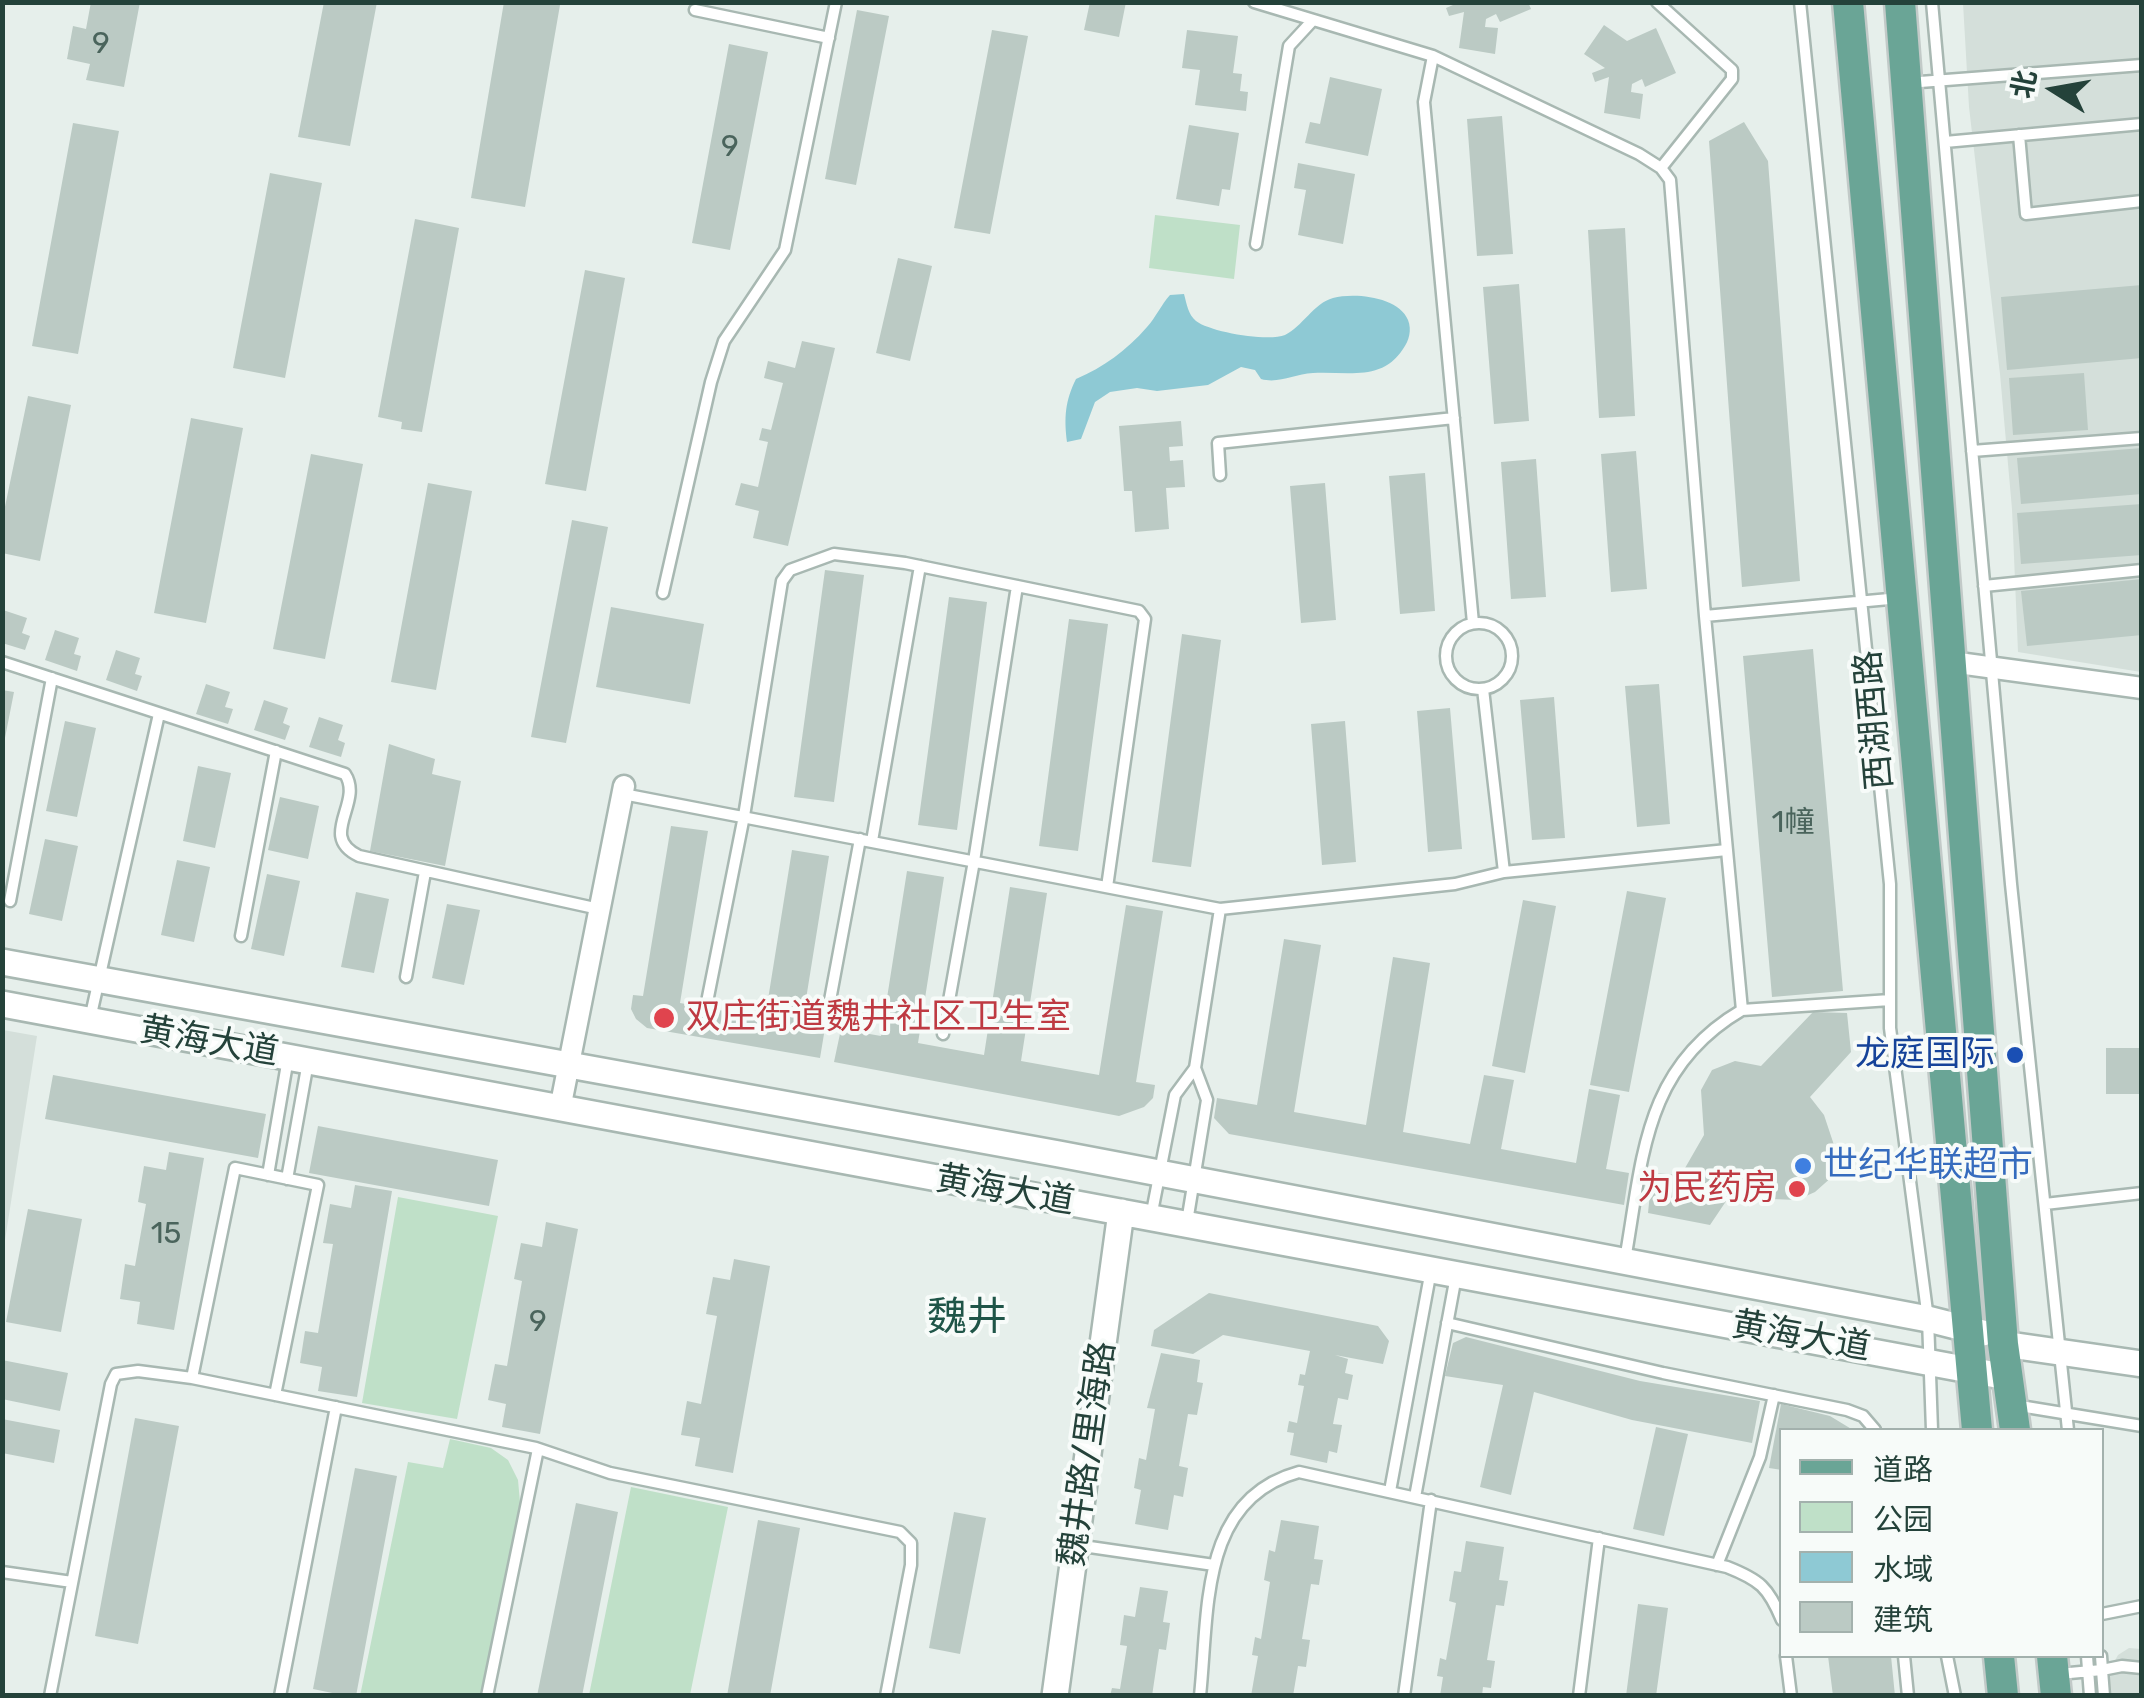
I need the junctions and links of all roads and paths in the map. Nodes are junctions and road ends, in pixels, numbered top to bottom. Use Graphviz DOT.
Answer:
graph roads {
  1 [pos="836,2"];
  2 [pos="1254,2"];
  3 [pos="1657,2"];
  4 [pos="1800,2"];
  5 [pos="1848,2"];
  6 [pos="1900,2"];
  7 [pos="1932,2"];
  8 [pos="695,10"];
  9 [pos="1313,20"];
  10 [pos="829,38"];
  11 [pos="1433,56"];
  12 [pos="2142,64"];
  13 [pos="1939,80"];
  14 [pos="1906,83"];
  15 [pos="2142,124"];
  16 [pos="2019,135"];
  17 [pos="1944,142"];
  18 [pos="1662,168"];
  19 [pos="2142,201"];
  20 [pos="1256,244"];
  21 [pos="1454,418"];
  22 [pos="2142,438"];
  23 [pos="1972,451"];
  24 [pos="1220,475"];
  25 [pos="920,566"];
  26 [pos="2142,570"];
  27 [pos="1017,586"];
  28 [pos="1984,586"];
  29 [pos="662,594"];
  30 [pos="1902,598"];
  31 [pos="1861,601"];
  32 [pos="1705,616"];
  33 [pos="1473,623"];
  34 [pos="2,662"];
  35 [pos="1950,662"];
  36 [pos="1991,668"];
  37 [pos="52,678"];
  38 [pos="2142,688"];
  39 [pos="1482,689"];
  40 [pos="159,714"];
  41 [pos="276,751"];
  42 [pos="623,790"];
  43 [pos="744,816"];
  44 [pos="866,840"];
  45 [pos="1727,850"];
  46 [pos="974,861"];
  47 [pos="425,872"];
  48 [pos="1504,872"];
  49 [pos="1106,887"];
  50 [pos="10,901"];
  51 [pos="599,909"];
  52 [pos="1220,909"];
  53 [pos="241,936"];
  54 [pos="2,962"];
  55 [pos="406,977"];
  56 [pos="98,980"];
  57 [pos="1890,1000"];
  58 [pos="708,1002"];
  59 [pos="2,1004"];
  60 [pos="1742,1010"];
  61 [pos="828,1011"];
  62 [pos="90,1020"];
  63 [pos="943,1034"];
  64 [pos="298,1059"];
  65 [pos="568,1065"];
  66 [pos="1196,1068"];
  67 [pos="560,1109"];
  68 [pos="1160,1173"];
  69 [pos="268,1175"];
  70 [pos="288,1179"];
  71 [pos="1194,1180"];
  72 [pos="2142,1193"];
  73 [pos="2045,1204"];
  74 [pos="1121,1212"];
  75 [pos="1152,1217"];
  76 [pos="1187,1224"];
  77 [pos="1625,1261"];
  78 [pos="1444,1271"];
  79 [pos="1928,1319"];
  80 [pos="1447,1324"];
  81 [pos="1968,1330"];
  82 [pos="2002,1340"];
  83 [pos="2061,1352"];
  84 [pos="1930,1361"];
  85 [pos="2142,1364"];
  86 [pos="1971,1368"];
  87 [pos="192,1378"];
  88 [pos="274,1395"];
  89 [pos="1774,1395"];
  90 [pos="2011,1404"];
  91 [pos="336,1407"];
  92 [pos="2066,1413"];
  93 [pos="2142,1426"];
  94 [pos="1873,1428"];
  95 [pos="1932,1428"];
  96 [pos="1977,1428"];
  97 [pos="2068,1428"];
  98 [pos="538,1449"];
  99 [pos="1390,1491"];
  100 [pos="1415,1497"];
  101 [pos="1431,1500"];
  102 [pos="1599,1538"];
  103 [pos="1075,1545"];
  104 [pos="1214,1565"];
  105 [pos="1717,1565"];
  106 [pos="2,1572"];
  107 [pos="72,1582"];
  108 [pos="2142,1606"];
  109 [pos="1779,1613"];
  110 [pos="2104,1614"];
  111 [pos="1786,1658"];
  112 [pos="1904,1658"];
  113 [pos="1947,1658"];
  114 [pos="1999,1658"];
  115 [pos="2087,1658"];
  116 [pos="2101,1658"];
  117 [pos="2142,1668"];
  118 [pos="2102,1670"];
  119 [pos="2088,1671"];
  120 [pos="2054,1675"];
  121 [pos="50,1696"];
  122 [pos="280,1696"];
  123 [pos="487,1696"];
  124 [pos="886,1696"];
  125 [pos="1054,1696"];
  126 [pos="1200,1696"];
  127 [pos="1404,1696"];
  128 [pos="1579,1696"];
  129 [pos="1791,1696"];
  130 [pos="1908,1696"];
  131 [pos="1954,1696"];
  132 [pos="2003,1696"];
  133 [pos="2090,1696"];
  134 [pos="2104,1696"];
  1 -- 10 [label="lane"];
  2 -- 9 [label="lane"];
  3 -- 18 [label="lane"];
  4 -- 31 [label="lane"];
  5 -- 30 [label="main road, 西湖西路"];
  6 -- 14 [label="main road"];
  7 -- 13 [label="lane"];
  8 -- 10 [label="lane"];
  9 -- 11 [label="lane"];
  9 -- 20 [label="lane"];
  10 -- 29 [label="lane"];
  11 -- 18 [label="lane"];
  11 -- 21 [label="lane"];
  12 -- 13 [label="lane"];
  13 -- 14 [label="lane"];
  13 -- 17 [label="lane"];
  14 -- 35 [label="main road"];
  15 -- 16 [label="lane"];
  16 -- 17 [label="lane"];
  16 -- 19 [label="lane"];
  17 -- 23 [label="lane"];
  18 -- 32 [label="lane"];
  21 -- 24 [label="lane"];
  21 -- 33 [label="lane"];
  22 -- 23 [label="lane"];
  23 -- 28 [label="lane"];
  25 -- 27 [label="lane"];
  25 -- 43 [label="lane"];
  25 -- 44 [label="lane"];
  26 -- 28 [label="lane"];
  27 -- 46 [label="lane"];
  27 -- 49 [label="lane"];
  28 -- 36 [label="lane"];
  30 -- 31 [label="lane"];
  30 -- 81 [label="main road, 西湖西路"];
  31 -- 32 [label="lane"];
  31 -- 57 [label="lane"];
  32 -- 45 [label="lane"];
  33 -- 39 [label="lane"];
  33 -- 39 [label="lane"];
  34 -- 37 [label="lane"];
  35 -- 36 [label="street"];
  35 -- 82 [label="main road"];
  36 -- 38 [label="street"];
  36 -- 73 [label="lane"];
  37 -- 40 [label="lane"];
  37 -- 50 [label="lane"];
  39 -- 48 [label="lane"];
  40 -- 41 [label="lane"];
  40 -- 56 [label="lane"];
  41 -- 47 [label="lane"];
  41 -- 53 [label="lane"];
  42 -- 43 [label="lane"];
  42 -- 51 [label="street"];
  43 -- 44 [label="lane"];
  43 -- 58 [label="lane"];
  44 -- 46 [label="lane"];
  44 -- 61 [label="lane"];
  45 -- 48 [label="lane"];
  45 -- 60 [label="lane"];
  46 -- 49 [label="lane"];
  46 -- 63 [label="lane"];
  47 -- 51 [label="lane"];
  47 -- 55 [label="lane"];
  48 -- 52 [label="lane"];
  49 -- 52 [label="lane"];
  51 -- 65 [label="street"];
  52 -- 66 [label="lane"];
  54 -- 56 [label="street, 黄海大道"];
  56 -- 62 [label="lane"];
  56 -- 65 [label="street, 黄海大道"];
  57 -- 60 [label="lane"];
  57 -- 79 [label="lane"];
  59 -- 62 [label="street, 黄海大道"];
  60 -- 77 [label="lane"];
  62 -- 64 [label="street, 黄海大道"];
  64 -- 67 [label="street, 黄海大道"];
  64 -- 69 [label="lane"];
  64 -- 70 [label="lane"];
  65 -- 67 [label="street"];
  65 -- 68 [label="street, 黄海大道"];
  66 -- 68 [label="lane"];
  66 -- 71 [label="lane"];
  67 -- 74 [label="street, 黄海大道"];
  68 -- 71 [label="street, 黄海大道"];
  68 -- 75 [label="lane"];
  69 -- 70 [label="lane"];
  69 -- 87 [label="lane"];
  70 -- 88 [label="lane"];
  71 -- 76 [label="lane"];
  71 -- 77 [label="street, 黄海大道"];
  72 -- 73 [label="lane"];
  73 -- 83 [label="lane"];
  74 -- 75 [label="street, 黄海大道"];
  74 -- 103 [label="street, 魏井路/里海路"];
  75 -- 76 [label="street, 黄海大道"];
  76 -- 78 [label="street, 黄海大道"];
  77 -- 79 [label="street, 黄海大道"];
  78 -- 80 [label="lane"];
  78 -- 84 [label="street, 黄海大道"];
  78 -- 99 [label="lane"];
  79 -- 81 [label="street, 黄海大道"];
  79 -- 84 [label="lane"];
  80 -- 89 [label="lane"];
  80 -- 100 [label="lane"];
  81 -- 82 [label="street, 黄海大道"];
  81 -- 86 [label="main road, 西湖西路"];
  82 -- 83 [label="street, 黄海大道"];
  82 -- 90 [label="main road"];
  83 -- 85 [label="street, 黄海大道"];
  83 -- 92 [label="lane"];
  84 -- 86 [label="street, 黄海大道"];
  84 -- 95 [label="lane"];
  86 -- 90 [label="street, 黄海大道"];
  86 -- 96 [label="main road, 西湖西路"];
  87 -- 88 [label="lane"];
  87 -- 107 [label="lane"];
  88 -- 91 [label="lane"];
  89 -- 94 [label="lane"];
  89 -- 105 [label="lane"];
  90 -- 92 [label="lane"];
  91 -- 98 [label="lane"];
  91 -- 122 [label="lane"];
  92 -- 93 [label="lane"];
  92 -- 97 [label="lane"];
  98 -- 123 [label="lane"];
  98 -- 124 [label="lane"];
  99 -- 100 [label="lane"];
  99 -- 104 [label="lane"];
  100 -- 101 [label="lane"];
  101 -- 102 [label="lane"];
  101 -- 127 [label="lane"];
  102 -- 105 [label="lane"];
  102 -- 128 [label="lane"];
  103 -- 104 [label="lane"];
  103 -- 125 [label="street, 魏井路/里海路"];
  104 -- 126 [label="lane"];
  105 -- 109 [label="lane"];
  106 -- 107 [label="lane"];
  107 -- 121 [label="lane"];
  108 -- 110 [label="lane"];
  111 -- 129 [label="lane"];
  112 -- 130 [label="lane"];
  113 -- 131 [label="lane"];
  114 -- 132 [label="main road"];
  115 -- 119 [label="lane"];
  116 -- 118 [label="lane"];
  117 -- 118 [label="lane"];
  118 -- 119 [label="lane"];
  118 -- 134 [label="lane"];
  119 -- 120 [label="lane"];
  119 -- 133 [label="lane"];
}
